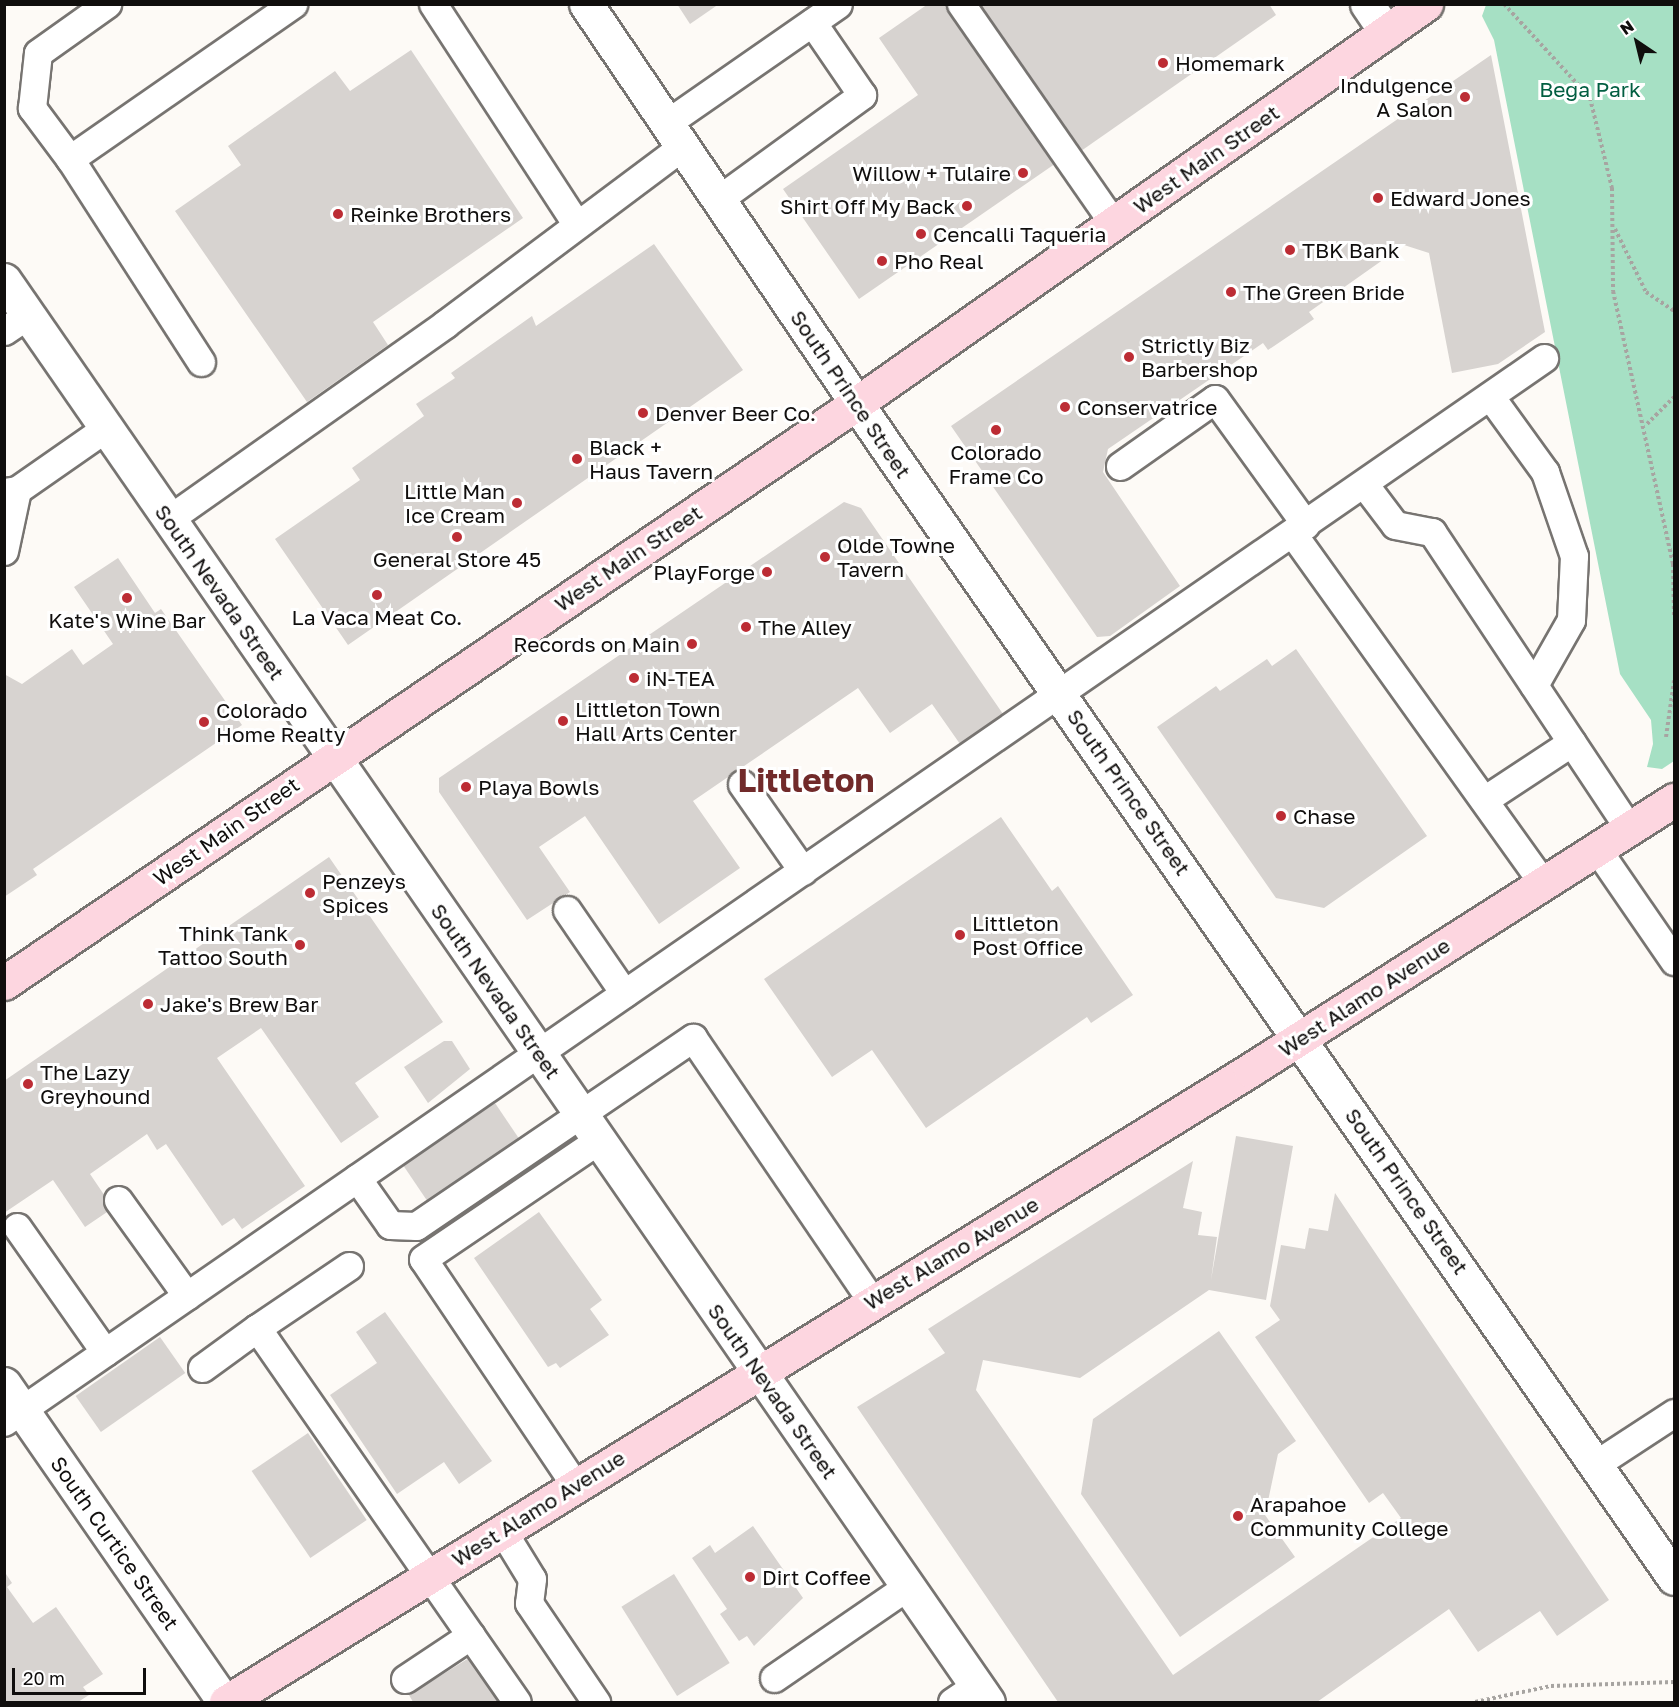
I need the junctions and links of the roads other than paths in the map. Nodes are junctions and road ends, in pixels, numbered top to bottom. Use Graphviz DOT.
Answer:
graph roads {
  1 [pos="106,4"];
  2 [pos="293,4"];
  3 [pos="433,4"];
  4 [pos="586,4"];
  5 [pos="838,4"];
  6 [pos="961,4"];
  7 [pos="1367,4"];
  8 [pos="1426,4"];
  9 [pos="812,22"];
  10 [pos="1386,32"];
  11 [pos="675,134"];
  12 [pos="70,159"];
  13 [pos="719,199"];
  14 [pos="576,223"];
  15 [pos="1113,224"];
  16 [pos="4,280"];
  17 [pos="16,323"];
  18 [pos="1544,358"];
  19 [pos="201,362"];
  20 [pos="1490,396"];
  21 [pos="857,403"];
  22 [pos="106,428"];
  23 [pos="1120,466"];
  24 [pos="1364,484"];
  25 [pos="10,491"];
  26 [pos="169,519"];
  27 [pos="1299,530"];
  28 [pos="4,551"];
  29 [pos="1534,685"];
  30 [pos="1061,696"];
  31 [pos="1572,742"];
  32 [pos="334,756"];
  33 [pos="742,784"];
  34 [pos="1484,800"];
  35 [pos="1674,800"];
  36 [pos="1629,828"];
  37 [pos="1598,849"];
  38 [pos="803,871"];
  39 [pos="1544,883"];
  40 [pos="567,910"];
  41 [pos="1674,961"];
  42 [pos="4,983"];
  43 [pos="624,993"];
  44 [pos="1301,1037"];
  45 [pos="538,1052"];
  46 [pos="580,1112"];
  47 [pos="599,1140"];
  48 [pos="357,1178"];
  49 [pos="118,1200"];
  50 [pos="17,1227"];
  51 [pos="349,1266"];
  52 [pos="187,1296"];
  53 [pos="872,1301"];
  54 [pos="257,1328"];
  55 [pos="105,1352"];
  56 [pos="202,1368"];
  57 [pos="759,1371"];
  58 [pos="10,1405"];
  59 [pos="1674,1413"];
  60 [pos="1596,1464"];
  61 [pos="575,1485"];
  62 [pos="502,1530"];
  63 [pos="430,1576"];
  64 [pos="1674,1578"];
  65 [pos="908,1587"];
  66 [pos="471,1635"];
  67 [pos="405,1678"];
  68 [pos="774,1678"];
  69 [pos="972,1697"];
  70 [pos="225,1702"];
  71 [pos="517,1702"];
  72 [pos="596,1702"];
  1 -- 12 [label="lane"];
  2 -- 12 [label="lane"];
  3 -- 14 [label="lane"];
  4 -- 11 [label="street, South Prince Street"];
  5 -- 9 [label="lane"];
  6 -- 15 [label="lane"];
  7 -- 10 [label="street"];
  8 -- 10 [label="main road, West Main Street"];
  9 -- 11 [label="lane"];
  9 -- 13 [label="lane"];
  10 -- 15 [label="main road, West Main Street"];
  11 -- 13 [label="street, South Prince Street"];
  11 -- 14 [label="lane"];
  12 -- 19 [label="lane"];
  13 -- 21 [label="street, South Prince Street"];
  14 -- 26 [label="lane"];
  15 -- 21 [label="main road, West Main Street"];
  16 -- 17 [label="street, South Nevada Street"];
  17 -- 22 [label="street, South Nevada Street"];
  18 -- 20 [label="lane"];
  20 -- 24 [label="lane"];
  20 -- 29 [label="lane"];
  21 -- 30 [label="street, South Prince Street"];
  21 -- 32 [label="main road, West Main Street"];
  22 -- 25 [label="lane"];
  22 -- 26 [label="street, South Nevada Street"];
  23 -- 27 [label="lane"];
  24 -- 27 [label="lane"];
  24 -- 29 [label="lane"];
  25 -- 28 [label="lane"];
  26 -- 32 [label="street, South Nevada Street"];
  27 -- 30 [label="lane"];
  27 -- 34 [label="lane"];
  29 -- 31 [label="lane"];
  30 -- 38 [label="lane"];
  30 -- 44 [label="street, South Prince Street"];
  31 -- 34 [label="lane"];
  31 -- 36 [label="lane"];
  32 -- 42 [label="main road, West Main Street"];
  32 -- 45 [label="street, South Nevada Street"];
  33 -- 38 [label="lane"];
  34 -- 39 [label="lane"];
  35 -- 36 [label="main road, West Alamo Avenue"];
  36 -- 37 [label="main road, West Alamo Avenue"];
  37 -- 39 [label="main road, West Alamo Avenue"];
  37 -- 41 [label="lane"];
  38 -- 43 [label="lane"];
  39 -- 44 [label="main road, West Alamo Avenue"];
  40 -- 43 [label="lane"];
  43 -- 45 [label="lane"];
  44 -- 53 [label="main road, West Alamo Avenue"];
  44 -- 60 [label="street, South Prince Street"];
  45 -- 46 [label="street, South Nevada Street"];
  45 -- 48 [label="lane"];
  46 -- 47 [label="street, South Nevada Street"];
  46 -- 48 [label="lane"];
  46 -- 53 [label="lane"];
  47 -- 57 [label="street, South Nevada Street"];
  47 -- 61 [label="lane"];
  48 -- 52 [label="lane"];
  49 -- 52 [label="lane"];
  50 -- 55 [label="lane"];
  51 -- 54 [label="lane"];
  52 -- 55 [label="lane"];
  53 -- 57 [label="main road, West Alamo Avenue"];
  54 -- 56 [label="lane"];
  54 -- 63 [label="lane"];
  55 -- 58 [label="lane"];
  57 -- 61 [label="main road, West Alamo Avenue"];
  57 -- 65 [label="street, South Nevada Street"];
  58 -- 70 [label="street, South Curtice Street"];
  59 -- 60 [label="lane"];
  60 -- 64 [label="street, South Prince Street"];
  61 -- 62 [label="main road, West Alamo Avenue"];
  62 -- 63 [label="main road, West Alamo Avenue"];
  62 -- 72 [label="lane"];
  63 -- 66 [label="lane"];
  63 -- 70 [label="main road, West Alamo Avenue"];
  65 -- 68 [label="lane"];
  65 -- 69 [label="street, South Nevada Street"];
  66 -- 67 [label="lane"];
  66 -- 71 [label="lane"];
}
